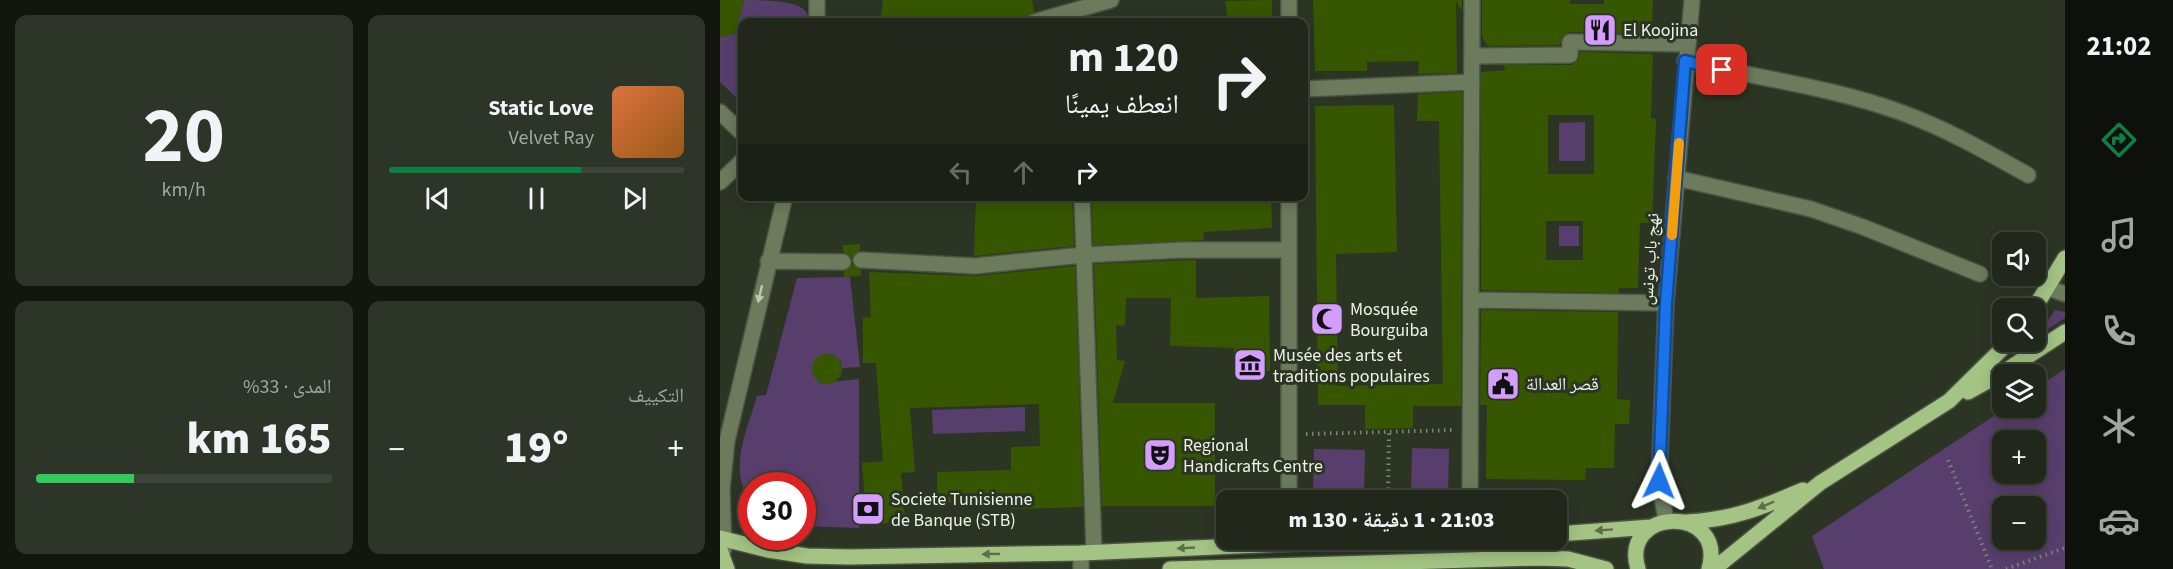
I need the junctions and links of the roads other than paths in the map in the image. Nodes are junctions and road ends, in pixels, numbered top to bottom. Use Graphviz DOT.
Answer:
graph roads {
  1 [pos="817,0"];
  2 [pos="1111,0"];
  3 [pos="1289,0"];
  4 [pos="1472,0"];
  5 [pos="1692,0"];
  6 [pos="1080,11"];
  7 [pos="817,18"];
  8 [pos="1051,18"];
  9 [pos="1289,18"];
  10 [pos="1686,44"];
  11 [pos="1472,56"];
  12 [pos="1685,61"];
  13 [pos="1472,82"];
  14 [pos="1308,89"];
  15 [pos="720,112"];
  16 [pos="738,129"];
  17 [pos="738,165"];
  18 [pos="2028,175"];
  19 [pos="1676,178"];
  20 [pos="720,182"];
  21 [pos="784,201"];
  22 [pos="1083,201"];
  23 [pos="1289,201"];
  24 [pos="1289,250"];
  25 [pos="1083,255"];
  26 [pos="2065,258"];
  27 [pos="768,261"];
  28 [pos="861,261"];
  29 [pos="843,262"];
  30 [pos="1980,274"];
  31 [pos="2048,288"];
  32 [pos="2065,294"];
  33 [pos="2041,298"];
  34 [pos="1471,300"];
  35 [pos="1666,303"];
  36 [pos="2065,332"];
  37 [pos="1999,352"];
  38 [pos="1949,401"];
  39 [pos="732,418"];
  40 [pos="720,439"];
  41 [pos="1820,483"];
  42 [pos="1289,490"];
  43 [pos="1470,490"];
  44 [pos="1687,522"];
  45 [pos="1658,524"];
  46 [pos="1567,533"];
  47 [pos="1216,546"];
  48 [pos="1292,550"];
  49 [pos="1332,550"];
  50 [pos="723,551"];
  51 [pos="1087,552"];
  52 [pos="1539,563"];
  53 [pos="1293,565"];
  54 [pos="1488,565"];
  55 [pos="1333,566"];
  56 [pos="1081,569"];
  57 [pos="1170,569"];
  58 [pos="1606,569"];
  59 [pos="1638,569"];
  60 [pos="1709,569"];
  61 [pos="1714,569"];
  1 -- 7 [label="street"];
  2 -- 6 [label="street"];
  3 -- 9 [label="street"];
  4 -- 11 [label="street"];
  5 -- 10 [label="street, نهج باب تونس"];
  6 -- 8 [label="street"];
  10 -- 11 [label="street"];
  10 -- 12 [label="street, نهج باب تونس"];
  11 -- 13 [label="street"];
  12 -- 18 [label="street"];
  12 -- 19 [label="street, نهج باب تونس"];
  13 -- 14 [label="street"];
  13 -- 34 [label="street"];
  15 -- 16 [label="street"];
  17 -- 20 [label="street"];
  19 -- 30 [label="street"];
  19 -- 35 [label="street, نهج باب تونس"];
  21 -- 27 [label="street"];
  22 -- 25 [label="street"];
  23 -- 24 [label="street"];
  24 -- 25 [label="street"];
  24 -- 42 [label="street"];
  25 -- 28 [label="street"];
  25 -- 51 [label="street"];
  26 -- 31 [label="main road"];
  27 -- 29 [label="street"];
  27 -- 39 [label="street, one-way"];
  31 -- 32 [label="street"];
  31 -- 33 [label="main road"];
  34 -- 35 [label="street"];
  34 -- 43 [label="street"];
  35 -- 45 [label="street, نهج باب تونس"];
  36 -- 38 [label="main road"];
  37 -- 38 [label="main road"];
  38 -- 41 [label="main road"];
  39 -- 40 [label="street"];
  39 -- 50 [label="street"];
  41 -- 44 [label="main road, one-way"];
  41 -- 61 [label="main road"];
  44 -- 45 [label="main road"];
  44 -- 60 [label="main road"];
  45 -- 46 [label="main road, one-way"];
  45 -- 59 [label="main road"];
  47 -- 51 [label="main road, one-way"];
  48 -- 53 [label="street"];
  49 -- 55 [label="street"];
  51 -- 50 [label="main road, one-way"];
  51 -- 56 [label="street"];
  52 -- 54 [label="main road"];
  52 -- 58 [label="main road"];
  53 -- 55 [label="main road"];
  53 -- 57 [label="main road"];
  54 -- 55 [label="main road"];
}
